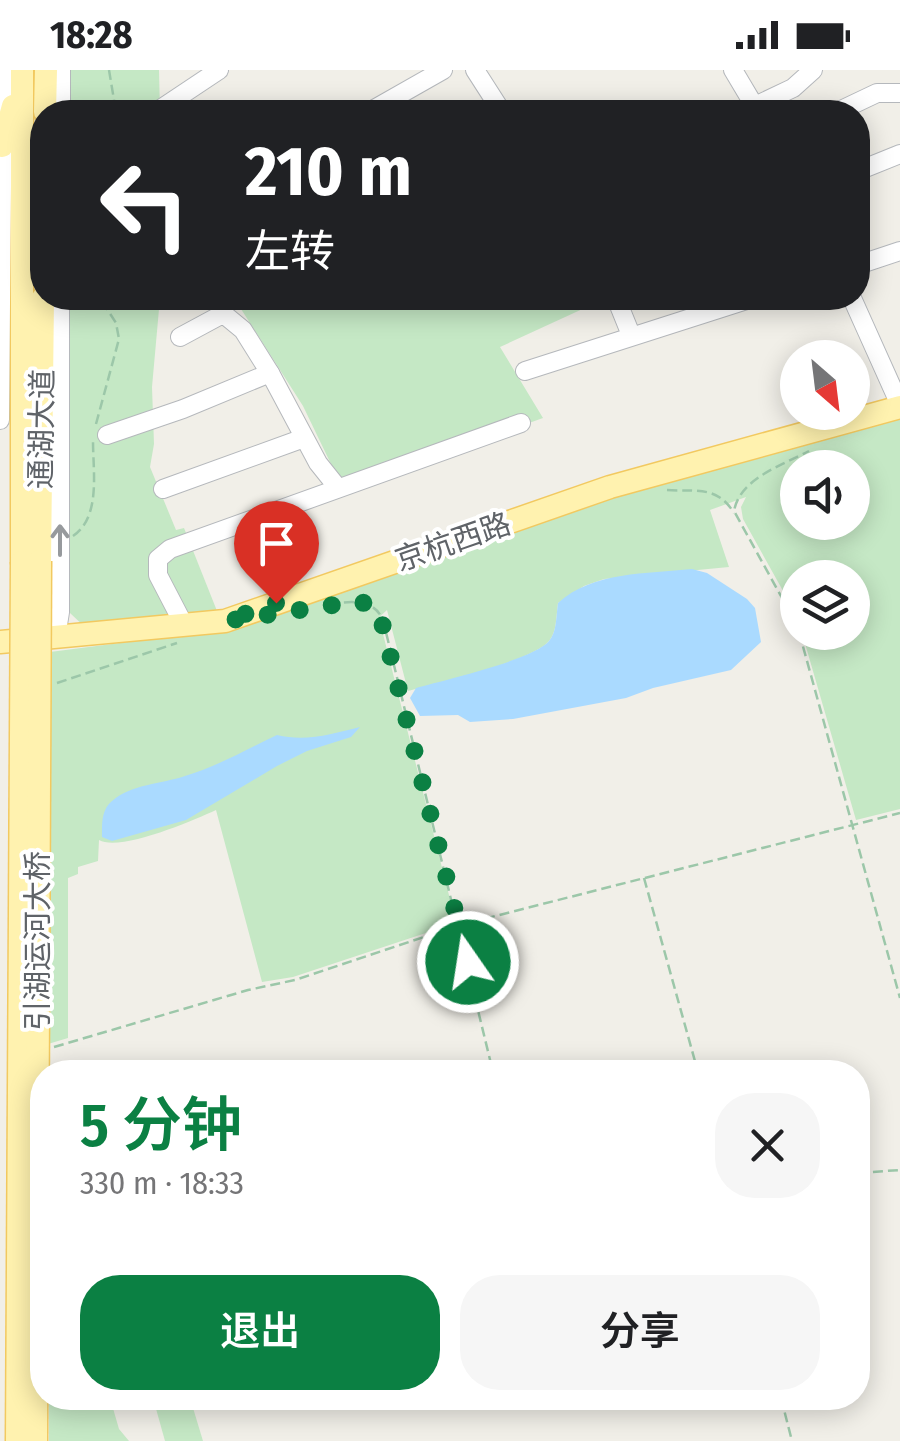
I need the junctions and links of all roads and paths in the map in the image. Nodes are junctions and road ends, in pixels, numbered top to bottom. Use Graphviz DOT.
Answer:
graph roads {
  1 [pos="46,70"];
  2 [pos="61,70"];
  3 [pos="109,70"];
  4 [pos="219,70"];
  5 [pos="443,70"];
  6 [pos="733,70"];
  7 [pos="813,70"];
  8 [pos="15,71"];
  9 [pos="484,73"];
  10 [pos="900,93"];
  11 [pos="45,100"];
  12 [pos="61,100"];
  13 [pos="114,100"];
  14 [pos="177,100"];
  15 [pos="390,100"];
  16 [pos="496,100"];
  17 [pos="751,100"];
  18 [pos="772,100"];
  19 [pos="862,100"];
  20 [pos="2,146"];
  21 [pos="900,154"];
  22 [pos="870,165"];
  23 [pos="900,251"];
  24 [pos="870,261"];
  25 [pos="42,310"];
  26 [pos="60,310"];
  27 [pos="108,310"];
  28 [pos="621,310"];
  29 [pos="713,310"];
  30 [pos="857,310"];
  31 [pos="631,335"];
  32 [pos="180,337"];
  33 [pos="525,371"];
  34 [pos="270,373"];
  35 [pos="900,406"];
  36 [pos="0,420"];
  37 [pos="521,423"];
  38 [pos="98,433"];
  39 [pos="304,438"];
  40 [pos="822,444"];
  41 [pos="163,488"];
  42 [pos="338,488"];
  43 [pos="663,490"];
  44 [pos="737,519"];
  45 [pos="67,539"];
  46 [pos="31,561"];
  47 [pos="780,597"];
  48 [pos="314,606"];
  49 [pos="186,632"];
  50 [pos="56,637"];
  51 [pos="2,639"];
  52 [pos="804,650"];
  53 [pos="49,686"];
  54 [pos="900,813"];
  55 [pos="854,825"];
  56 [pos="644,878"];
  57 [pos="460,925"];
  58 [pos="900,998"];
  59 [pos="42,1050"];
  60 [pos="34,1060"];
  61 [pos="490,1060"];
  62 [pos="695,1060"];
  63 [pos="900,1170"];
  64 [pos="870,1171"];
  65 [pos="36,1410"];
  66 [pos="784,1410"];
  67 [pos="17,1441"];
  68 [pos="36,1441"];
  69 [pos="792,1441"];
  1 -- 11 [label="main road"];
  2 -- 12 [label="street"];
  3 -- 13 [label="path"];
  4 -- 14 [label="street"];
  5 -- 15 [label="street"];
  6 -- 17 [label="street"];
  7 -- 18 [label="street"];
  8 -- 20 [label="main road"];
  8 -- 46 [label="main road, 通湖大道"];
  9 -- 16 [label="street"];
  10 -- 19 [label="street"];
  20 -- 36 [label="street"];
  21 -- 22 [label="street"];
  23 -- 24 [label="street"];
  25 -- 46 [label="main road, 通湖大道"];
  50 -- 26 [label="street, one-way"];
  27 -- 38 [label="path"];
  28 -- 31 [label="street"];
  29 -- 31 [label="street"];
  30 -- 35 [label="street"];
  31 -- 33 [label="street"];
  32 -- 34 [label="street"];
  34 -- 38 [label="street"];
  34 -- 39 [label="street"];
  35 -- 49 [label="main road, 京杭西路"];
  37 -- 42 [label="street"];
  38 -- 45 [label="path"];
  39 -- 41 [label="street"];
  39 -- 42 [label="street"];
  40 -- 44 [label="path"];
  42 -- 49 [label="street"];
  43 -- 44 [label="path"];
  44 -- 47 [label="path"];
  46 -- 60 [label="main road, 引湖运河大桥, bridge"];
  46 -- 67 [label="main road, 引湖运河大桥, bridge"];
  48 -- 57 [label="path"];
  49 -- 50 [label="main road, 京杭西路"];
  49 -- 53 [label="path"];
  50 -- 51 [label="main road, 京杭西路"];
  52 -- 55 [label="path"];
  54 -- 55 [label="path"];
  55 -- 56 [label="path"];
  55 -- 58 [label="path"];
  56 -- 57 [label="path"];
  56 -- 62 [label="path"];
  57 -- 59 [label="path"];
  57 -- 61 [label="path"];
  63 -- 64 [label="path"];
  65 -- 68 [label="main road, 引湖运河大桥, bridge"];
  66 -- 69 [label="path"];
}
